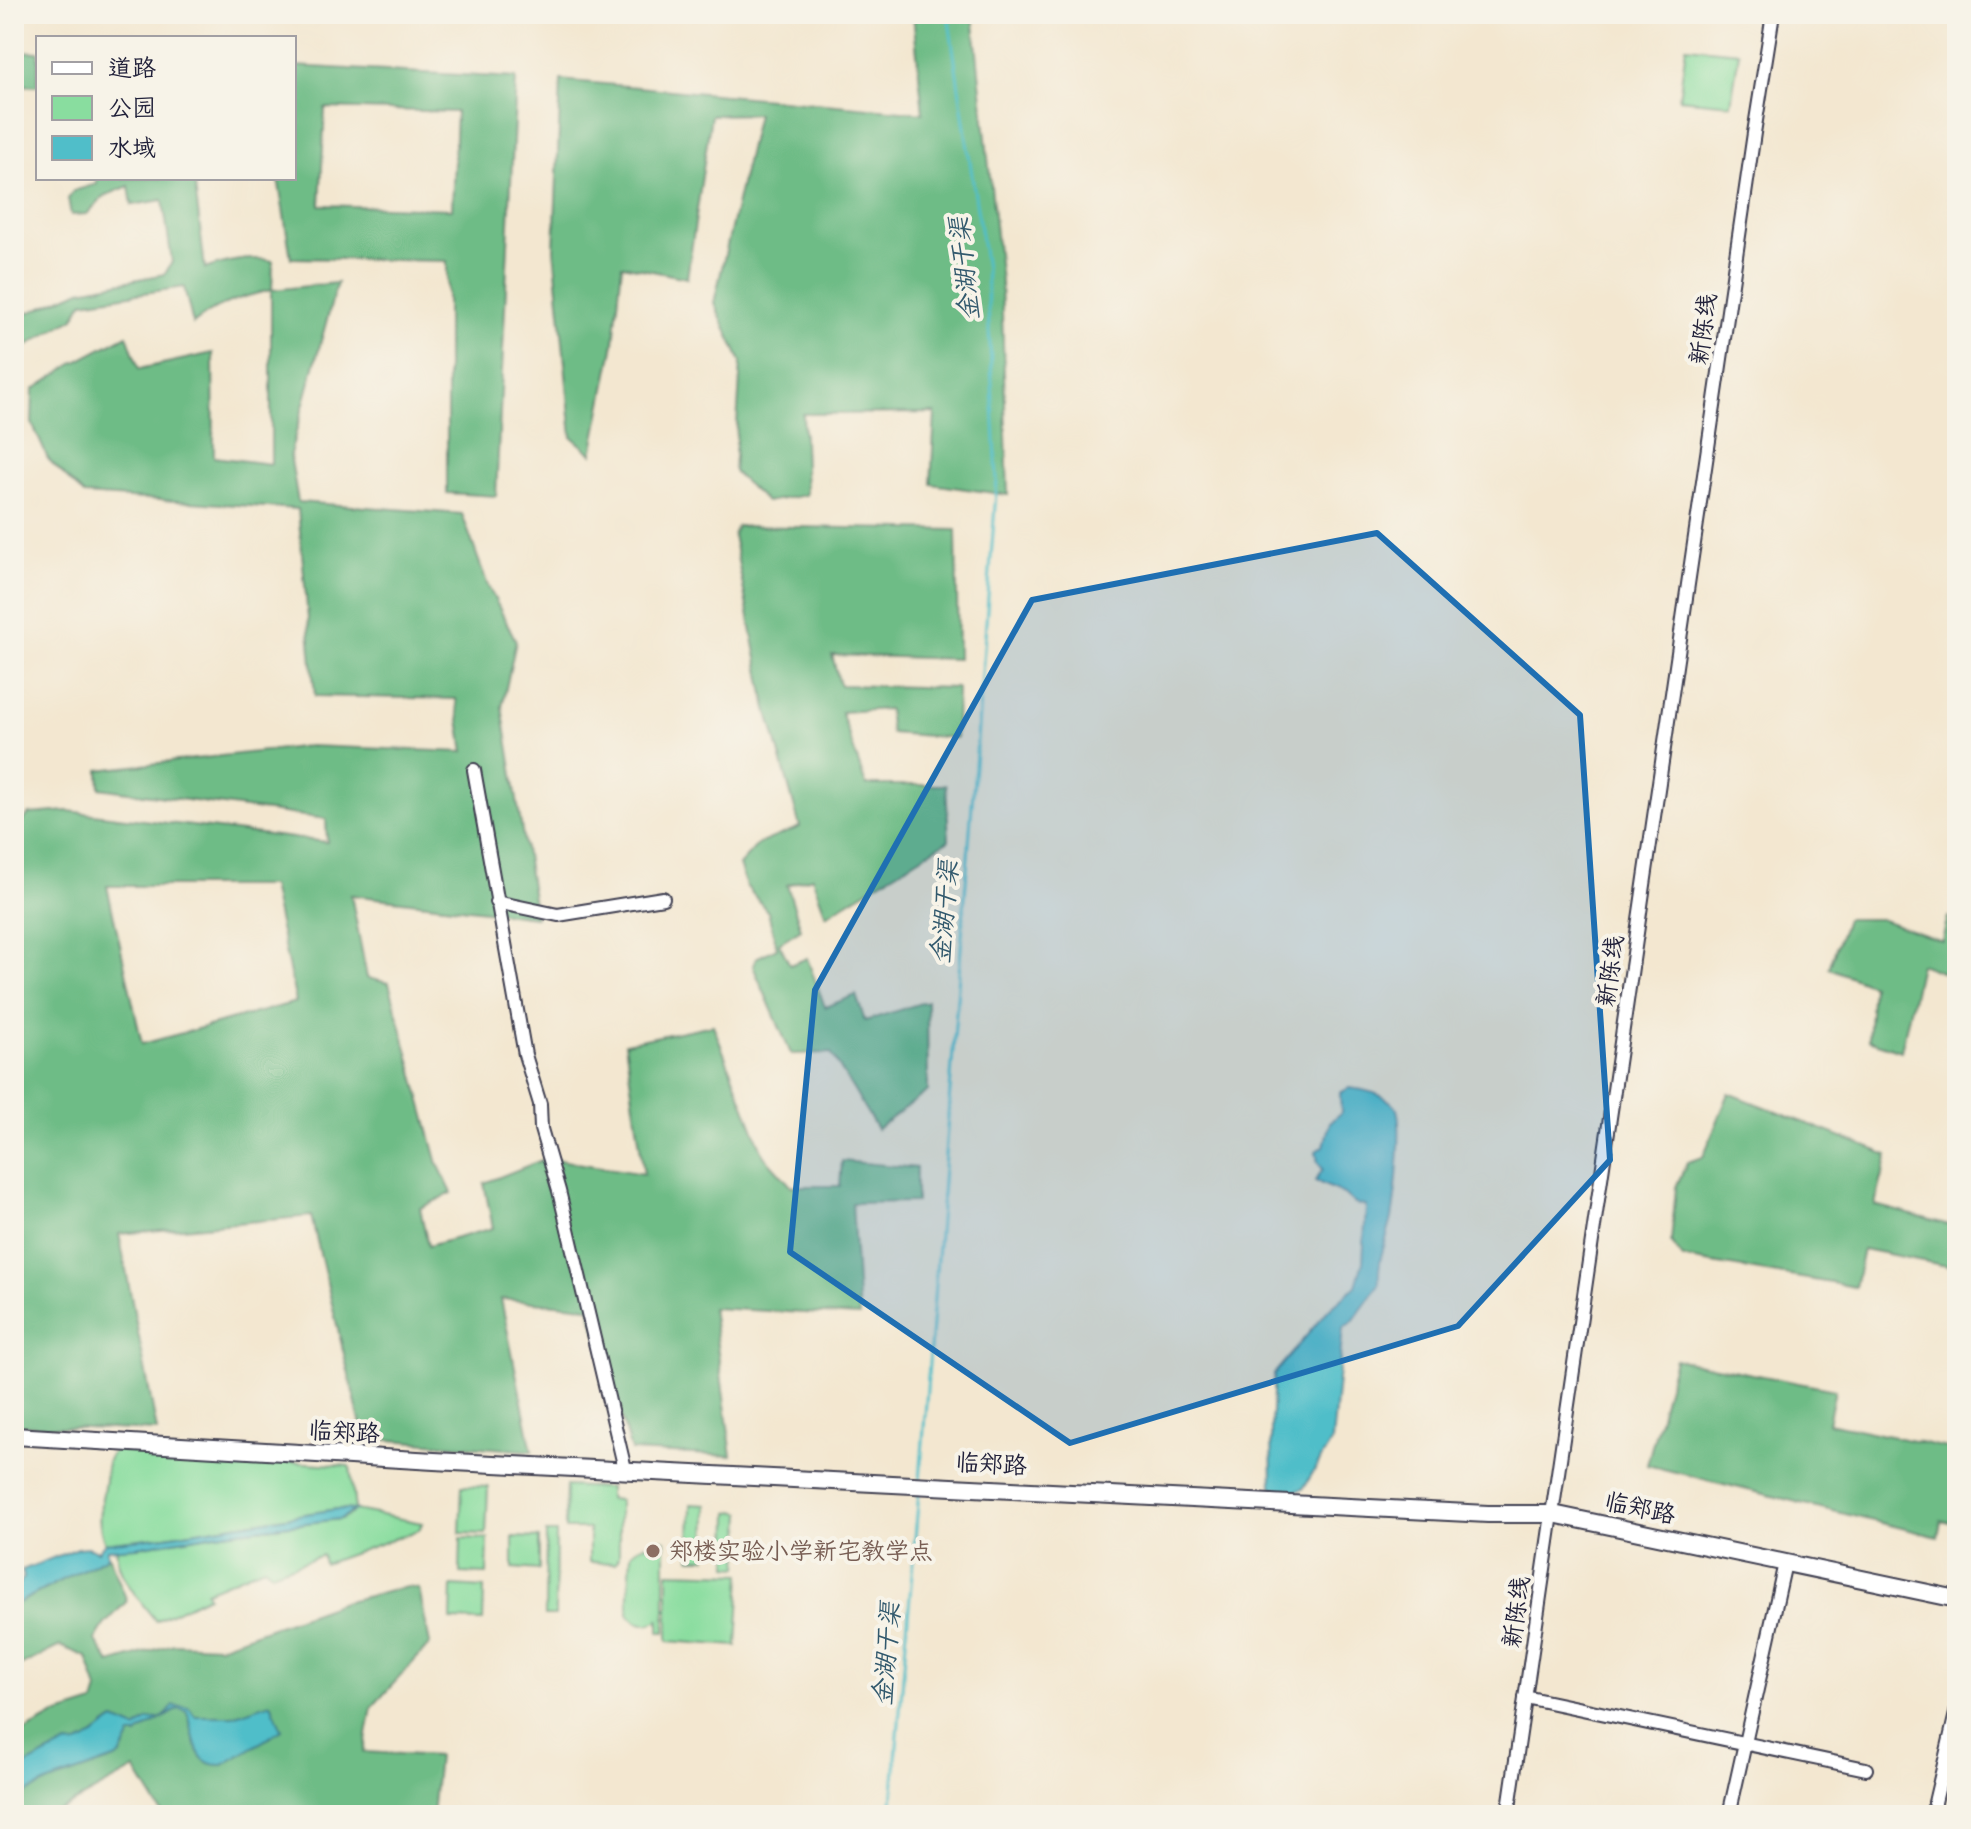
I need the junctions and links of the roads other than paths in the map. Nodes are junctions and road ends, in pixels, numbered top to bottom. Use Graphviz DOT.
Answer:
graph roads {
  1 [pos="1773,14"];
  2 [pos="474,770"];
  3 [pos="663,898"];
  4 [pos="496,902"];
  5 [pos="14,1436"];
  6 [pos="625,1469"];
  7 [pos="1553,1514"];
  8 [pos="1785,1563"];
  9 [pos="1957,1599"];
  10 [pos="1525,1697"];
  11 [pos="1957,1709"];
  12 [pos="1745,1743"];
  13 [pos="1866,1769"];
  14 [pos="1508,1815"];
  15 [pos="1729,1815"];
  16 [pos="1932,1815"];
  1 -- 7 [label="street, 新陈线"];
  2 -- 4 [label="street"];
  3 -- 4 [label="street"];
  4 -- 6 [label="street"];
  5 -- 6 [label="main road, 临郑路"];
  6 -- 7 [label="main road, 临郑路"];
  7 -- 8 [label="main road, 临郑路"];
  7 -- 10 [label="street, 新陈线"];
  8 -- 9 [label="main road, 临郑路"];
  8 -- 12 [label="street"];
  10 -- 12 [label="street"];
  10 -- 14 [label="street, 新陈线"];
  11 -- 16 [label="street"];
  12 -- 13 [label="street"];
  12 -- 15 [label="street"];
}
